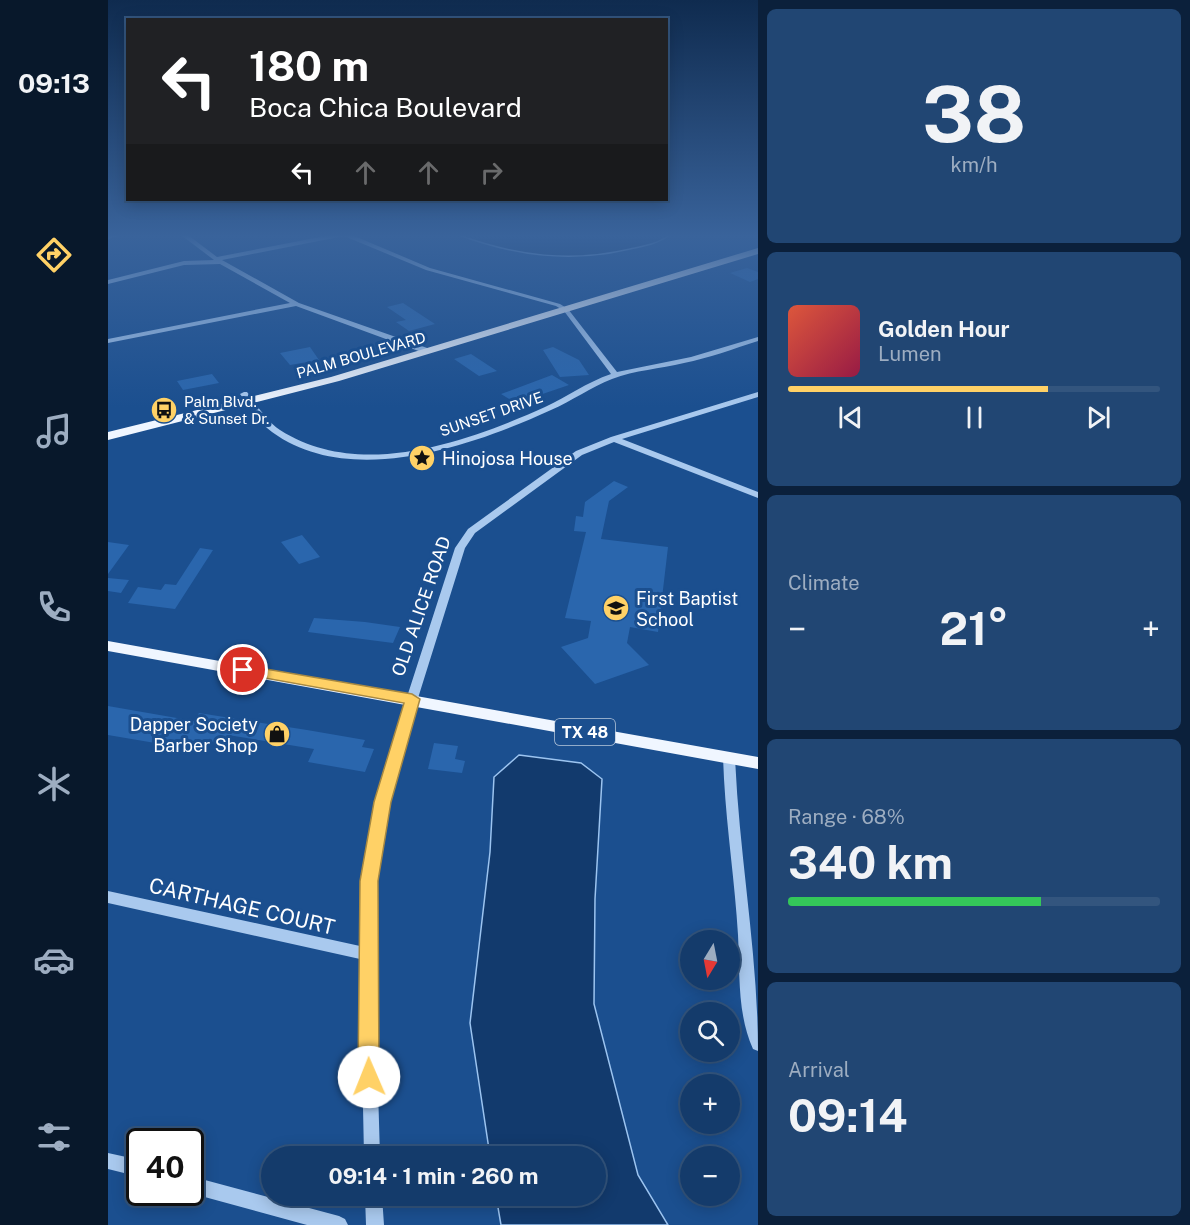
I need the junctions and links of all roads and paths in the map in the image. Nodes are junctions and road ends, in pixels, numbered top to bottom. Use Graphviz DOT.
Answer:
graph roads {
  1 [pos="276,292"];
  2 [pos="508,292"];
  3 [pos="610,292"];
  4 [pos="616,292"];
  5 [pos="297,304"];
  6 [pos="562,308"];
  7 [pos="758,339"];
  8 [pos="108,341"];
  9 [pos="414,346"];
  10 [pos="427,351"];
  11 [pos="615,375"];
  12 [pos="758,394"];
  13 [pos="247,398"];
  14 [pos="108,426"];
  15 [pos="108,436"];
  16 [pos="614,439"];
  17 [pos="758,495"];
  18 [pos="108,646"];
  19 [pos="412,699"];
  20 [pos="729,757"];
  21 [pos="758,763"];
  22 [pos="108,897"];
  23 [pos="367,954"];
  24 [pos="758,1044"];
  25 [pos="372,1146"];
  26 [pos="108,1161"];
  27 [pos="126,1166"];
  28 [pos="204,1188"];
  29 [pos="374,1206"];
  30 [pos="339,1225"];
  31 [pos="375,1225"];
  1 -- 5 [label="street"];
  2 -- 6 [label="street"];
  3 -- 6 [label="main road, PALM BOULEVARD"];
  4 -- 6 [label="main road, PALM BOULEVARD"];
  5 -- 8 [label="street"];
  5 -- 9 [label="street"];
  6 -- 9 [label="main road, PALM BOULEVARD"];
  6 -- 10 [label="main road, PALM BOULEVARD"];
  6 -- 11 [label="street"];
  7 -- 11 [label="street, SUNSET DRIVE"];
  9 -- 10 [label="street"];
  9 -- 13 [label="main road, PALM BOULEVARD"];
  10 -- 13 [label="main road, PALM BOULEVARD"];
  11 -- 13 [label="street, SUNSET DRIVE"];
  12 -- 16 [label="street, OLD ALICE ROAD"];
  13 -- 14 [label="main road, PALM BOULEVARD"];
  13 -- 15 [label="main road, PALM BOULEVARD"];
  16 -- 17 [label="street"];
  16 -- 19 [label="street, OLD ALICE ROAD"];
  18 -- 19 [label="main road, TX 48"];
  19 -- 20 [label="main road, TX 48"];
  19 -- 23 [label="street, OLD ALICE ROAD"];
  20 -- 21 [label="main road, TX 48"];
  20 -- 24 [label="street"];
  22 -- 23 [label="street, CARTHAGE COURT"];
  23 -- 25 [label="street, OLD ALICE ROAD"];
  26 -- 27 [label="street"];
  28 -- 30 [label="street"];
  29 -- 31 [label="street"];
}
